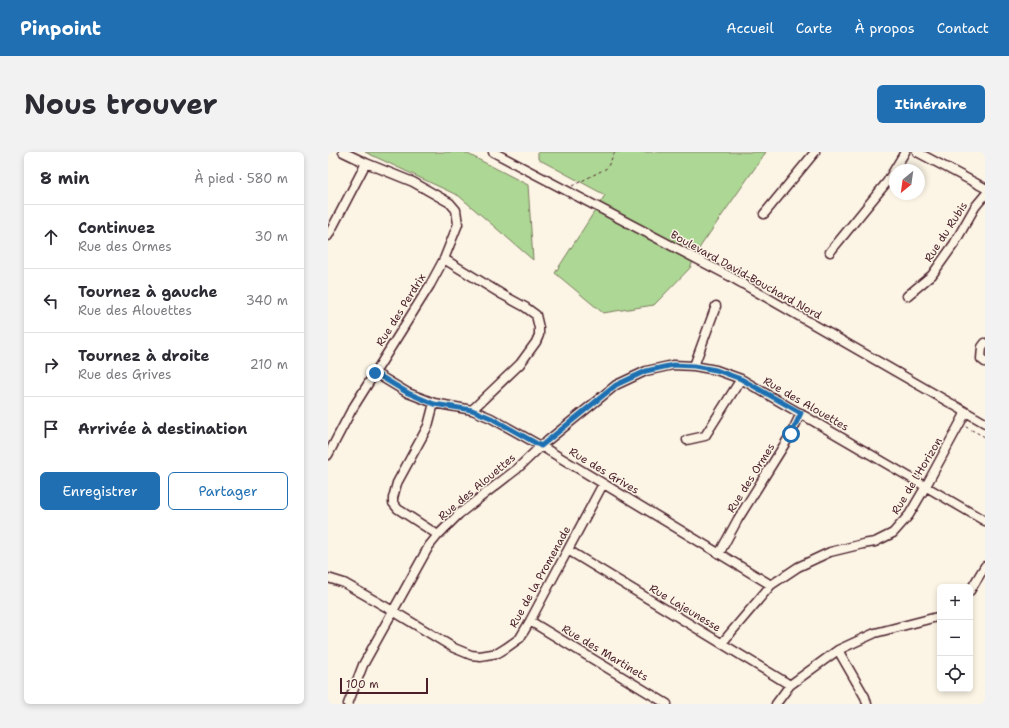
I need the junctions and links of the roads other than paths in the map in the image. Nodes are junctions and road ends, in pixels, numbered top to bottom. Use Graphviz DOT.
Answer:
graph roads {
  1 [pos="342,152"];
  2 [pos="493,152"];
  3 [pos="815,152"];
  4 [pos="905,152"];
  5 [pos="918,152"];
  6 [pos="366,163"];
  7 [pos="985,188"];
  8 [pos="985,195"];
  9 [pos="764,214"];
  10 [pos="328,236"];
  11 [pos="830,252"];
  12 [pos="444,259"];
  13 [pos="908,296"];
  14 [pos="716,306"];
  15 [pos="985,343"];
  16 [pos="985,362"];
  17 [pos="694,366"];
  18 [pos="375,373"];
  19 [pos="741,379"];
  20 [pos="434,404"];
  21 [pos="472,410"];
  22 [pos="966,412"];
  23 [pos="801,413"];
  24 [pos="985,423"];
  25 [pos="687,440"];
  26 [pos="541,446"];
  27 [pos="328,455"];
  28 [pos="603,484"];
  29 [pos="926,486"];
  30 [pos="985,521"];
  31 [pos="438,535"];
  32 [pos="568,550"];
  33 [pos="719,554"];
  34 [pos="985,566"];
  35 [pos="328,578"];
  36 [pos="771,585"];
  37 [pos="973,586"];
  38 [pos="393,611"];
  39 [pos="937,617"];
  40 [pos="530,621"];
  41 [pos="722,643"];
  42 [pos="838,650"];
  43 [pos="790,684"];
  44 [pos="348,704"];
  45 [pos="667,704"];
  46 [pos="776,704"];
  47 [pos="867,704"];
  1 -- 6 [label="street, Rue des Perdrix"];
  2 -- 22 [label="street, Boulevard David-Bouchard Nord"];
  3 -- 9 [label="street"];
  4 -- 11 [label="street"];
  5 -- 7 [label="street"];
  6 -- 10 [label="street"];
  6 -- 12 [label="street, Rue des Perdrix"];
  8 -- 13 [label="street, Rue du Rubis"];
  12 -- 18 [label="street, Rue des Perdrix"];
  12 -- 21 [label="street"];
  14 -- 17 [label="street"];
  15 -- 16 [label="street"];
  17 -- 19 [label="street, Rue des Alouettes"];
  17 -- 26 [label="street, Rue des Alouettes"];
  18 -- 20 [label="street, Rue des Grives"];
  18 -- 27 [label="street, Rue des Perdrix"];
  19 -- 23 [label="street, Rue des Alouettes"];
  19 -- 25 [label="street"];
  20 -- 21 [label="street, Rue des Grives"];
  20 -- 31 [label="street"];
  21 -- 26 [label="street, Rue des Grives"];
  22 -- 24 [label="street, Boulevard David-Bouchard Nord"];
  22 -- 29 [label="street, Rue de l'Horizon"];
  23 -- 29 [label="street, Rue des Alouettes"];
  23 -- 33 [label="street, Rue des Ormes"];
  26 -- 28 [label="street, Rue des Grives"];
  26 -- 31 [label="street, Rue des Alouettes"];
  28 -- 32 [label="street, Rue de la Promenade"];
  28 -- 33 [label="street, Rue des Grives"];
  29 -- 30 [label="street, Rue des Alouettes"];
  29 -- 36 [label="street, Rue de l'Horizon"];
  31 -- 38 [label="street, Rue des Alouettes"];
  32 -- 40 [label="street, Rue de la Promenade"];
  32 -- 41 [label="street, Rue Lajeunesse"];
  33 -- 36 [label="street, Rue des Grives"];
  34 -- 37 [label="street"];
  35 -- 38 [label="street, Rue de la Promenade"];
  36 -- 41 [label="street, Rue de l'Horizon"];
  38 -- 40 [label="street, Rue de la Promenade"];
  38 -- 44 [label="street, Rue des Alouettes"];
  39 -- 42 [label="street"];
  40 -- 45 [label="street, Rue des Martinets"];
  41 -- 43 [label="street, Rue Lajeunesse"];
  42 -- 43 [label="street"];
  42 -- 47 [label="street"];
  43 -- 46 [label="street"];
}
